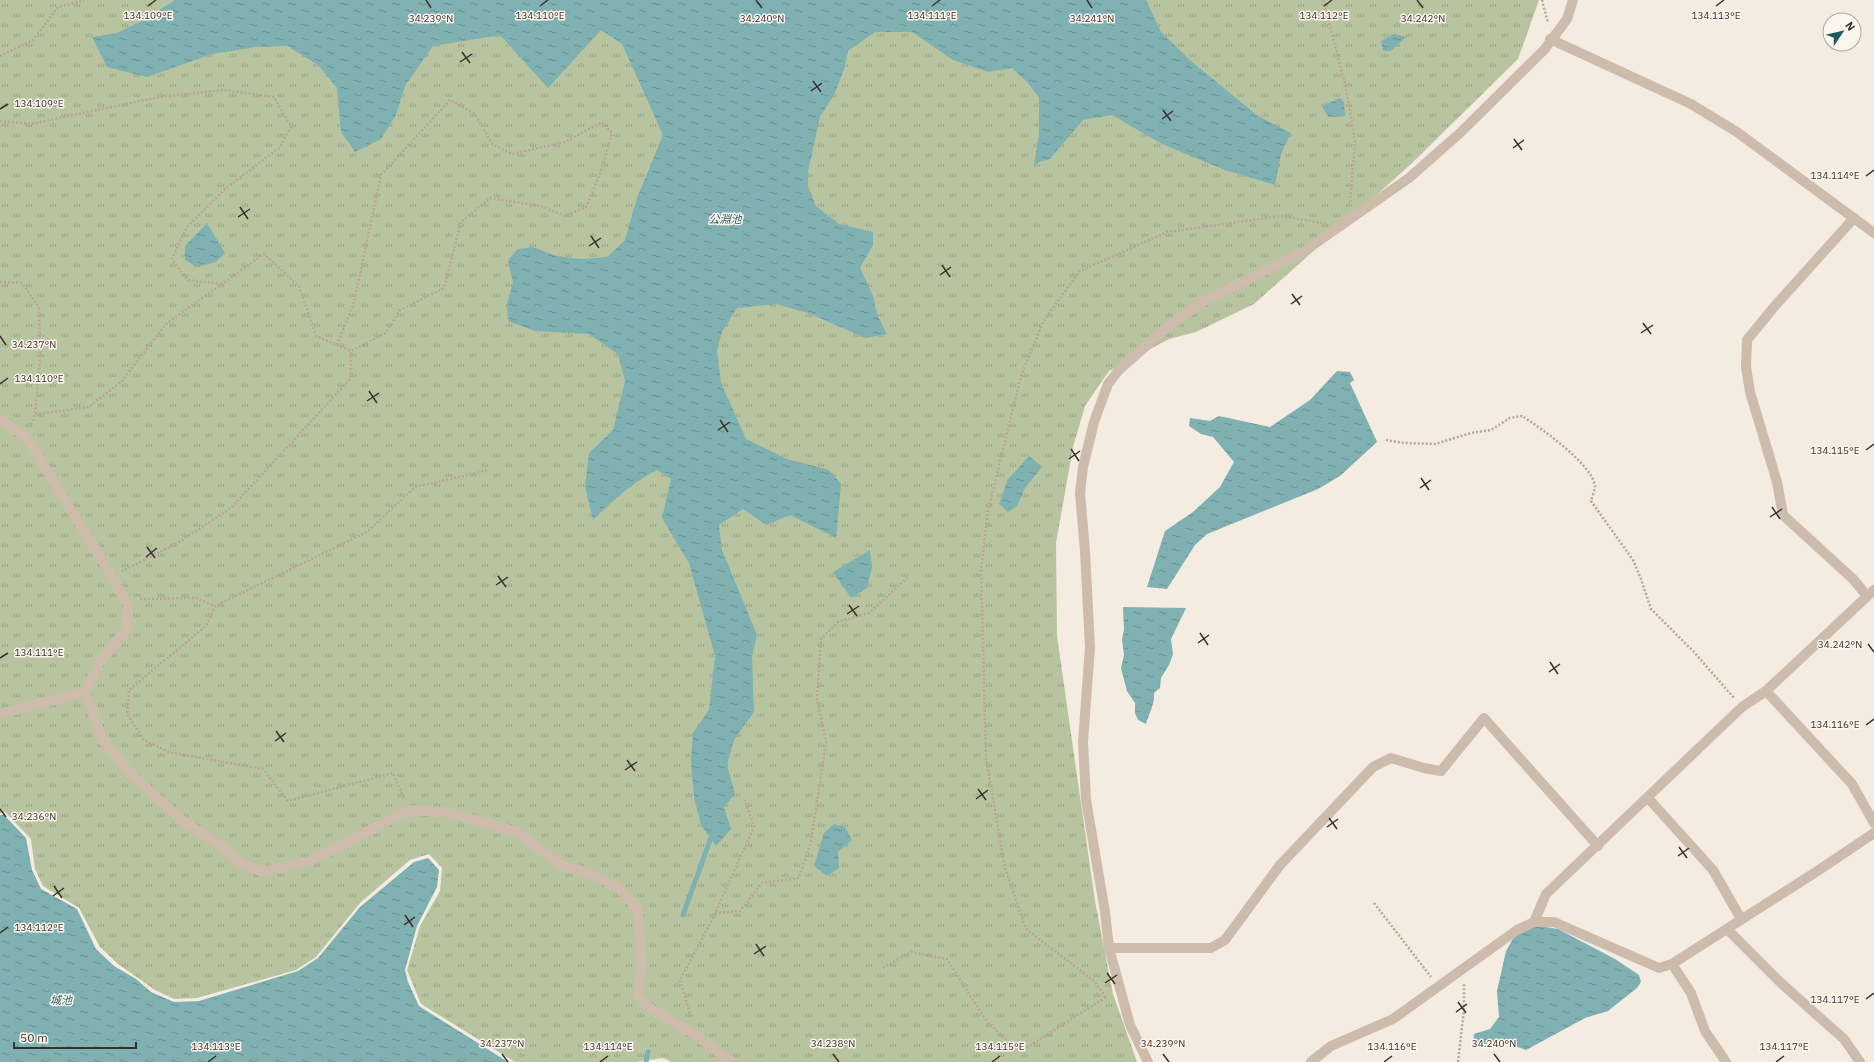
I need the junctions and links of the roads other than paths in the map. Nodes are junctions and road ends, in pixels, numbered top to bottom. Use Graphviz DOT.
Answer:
graph roads {
  1 [pos="1573,0"];
  2 [pos="1550,39"];
  3 [pos="1854,218"];
  4 [pos="1874,233"];
  5 [pos="0,419"];
  6 [pos="1871,593"];
  7 [pos="1766,691"];
  8 [pos="84,692"];
  9 [pos="0,714"];
  10 [pos="1648,798"];
  11 [pos="1874,823"];
  12 [pos="1874,833"];
  13 [pos="1598,846"];
  14 [pos="1741,919"];
  15 [pos="1534,922"];
  16 [pos="1727,929"];
  17 [pos="1109,948"];
  18 [pos="1672,964"];
  19 [pos="732,1062"];
  20 [pos="1148,1062"];
  21 [pos="1311,1062"];
  22 [pos="1726,1062"];
  23 [pos="1860,1062"];
  1 -- 2 [label="street"];
  2 -- 3 [label="street"];
  2 -- 17 [label="street"];
  3 -- 4 [label="street"];
  3 -- 6 [label="street"];
  5 -- 8 [label="street"];
  6 -- 7 [label="street"];
  7 -- 10 [label="street"];
  7 -- 11 [label="street"];
  8 -- 9 [label="street"];
  8 -- 19 [label="street"];
  10 -- 13 [label="street"];
  10 -- 14 [label="street"];
  12 -- 14 [label="street"];
  13 -- 15 [label="street"];
  13 -- 17 [label="street"];
  14 -- 16 [label="street"];
  15 -- 18 [label="street"];
  15 -- 21 [label="street"];
  16 -- 18 [label="street"];
  16 -- 23 [label="street"];
  17 -- 20 [label="street"];
  18 -- 22 [label="street"];
}
